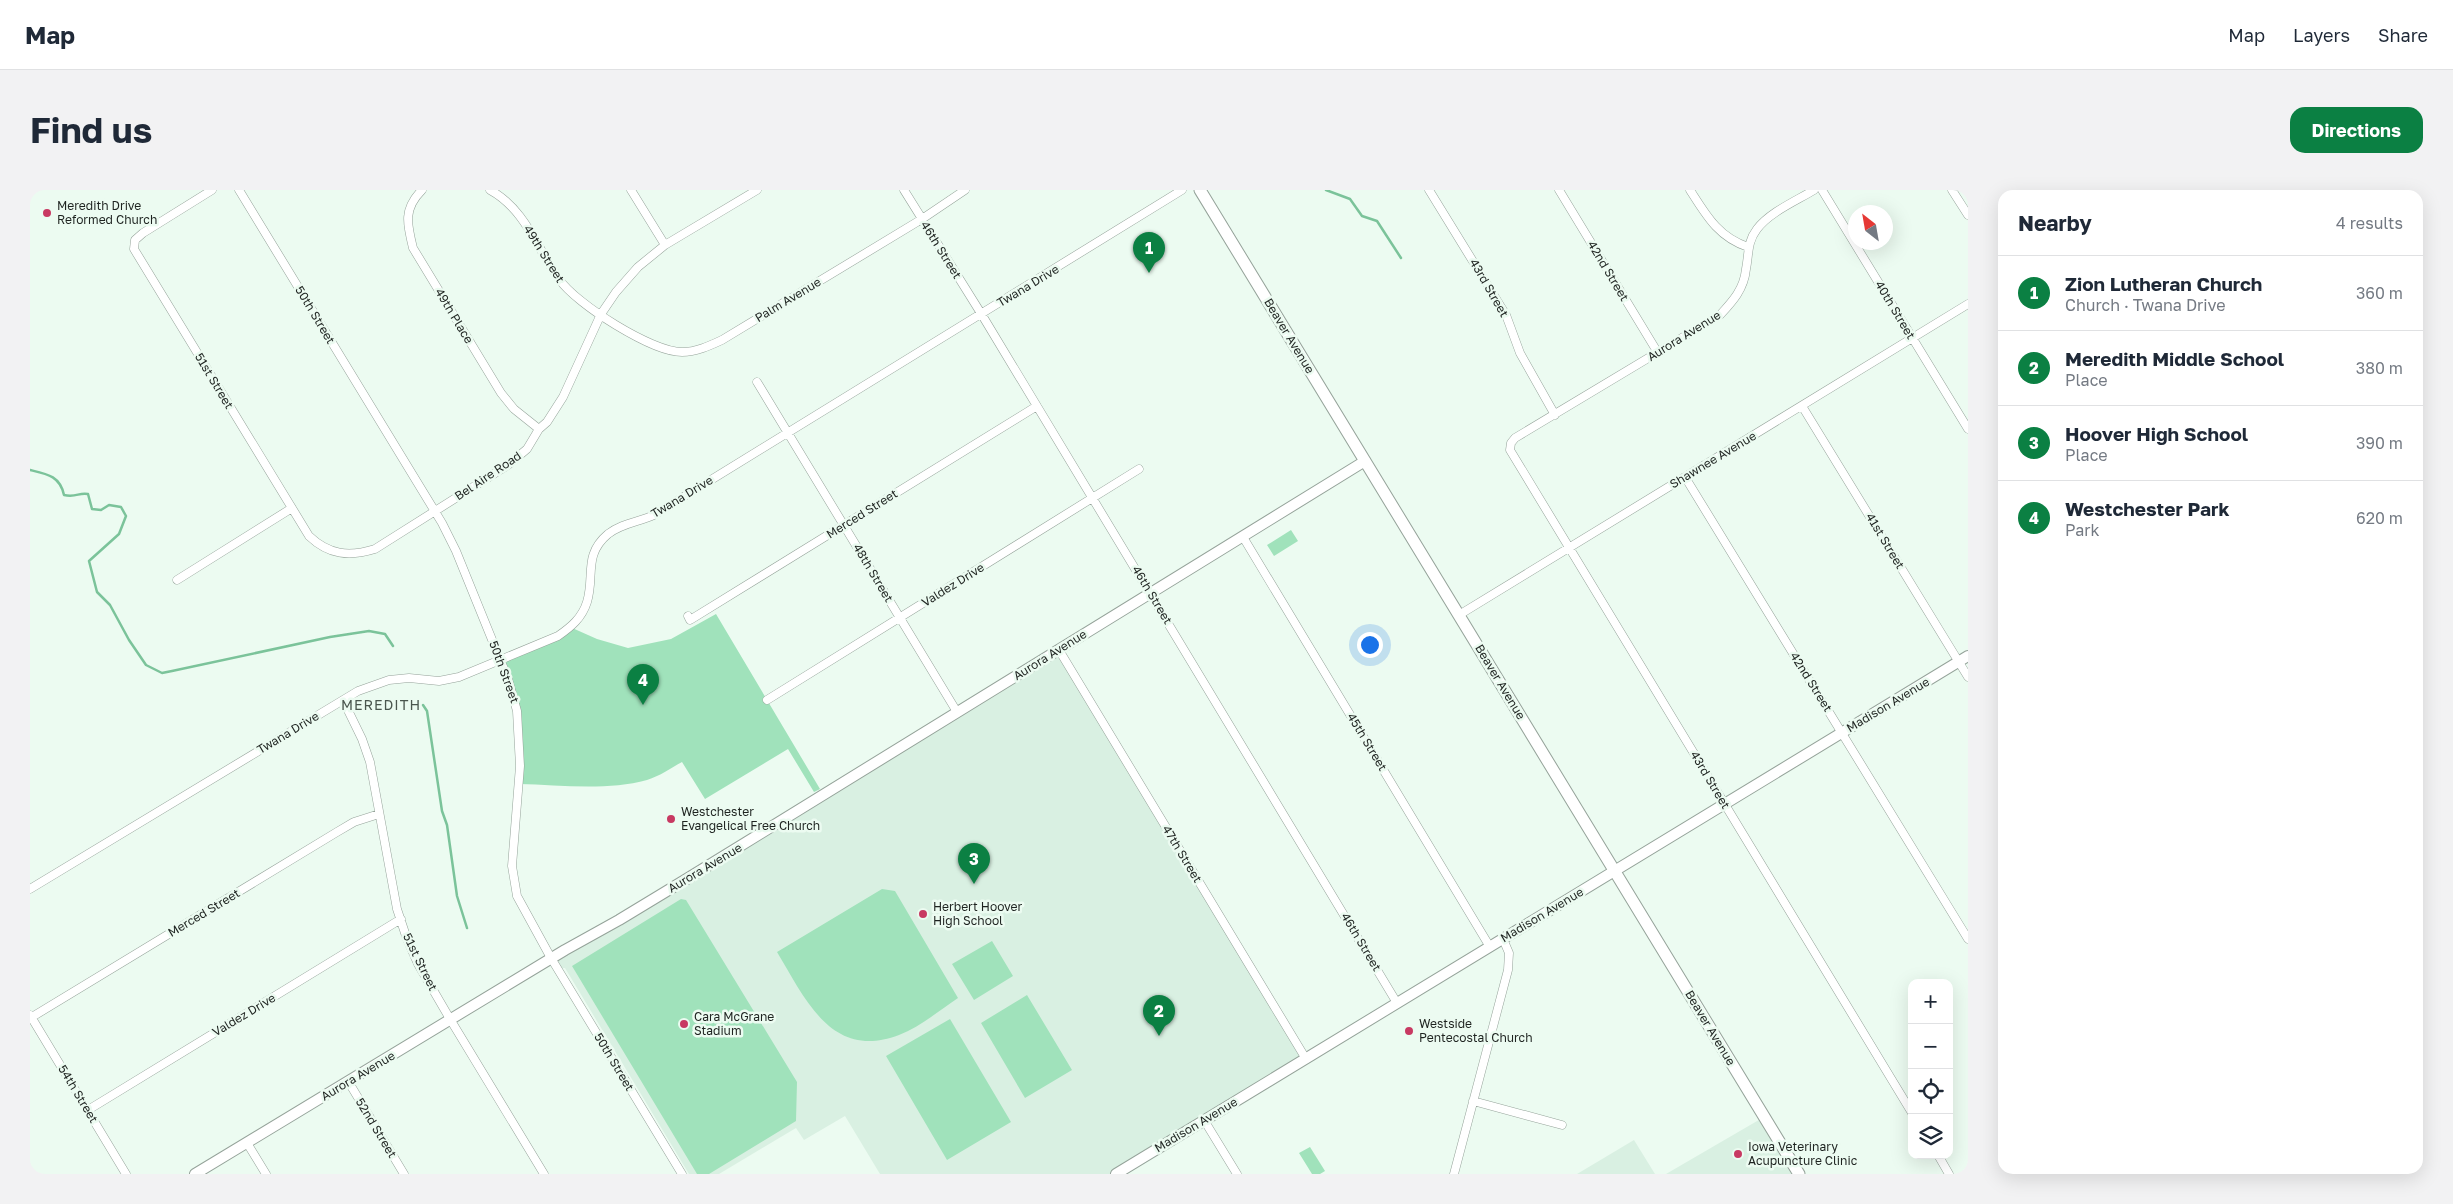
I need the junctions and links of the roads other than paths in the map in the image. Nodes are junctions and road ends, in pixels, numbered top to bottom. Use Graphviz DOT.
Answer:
graph roads {
  1 [pos="212,190"];
  2 [pos="239,190"];
  3 [pos="422,190"];
  4 [pos="490,190"];
  5 [pos="631,190"];
  6 [pos="757,190"];
  7 [pos="904,190"];
  8 [pos="965,190"];
  9 [pos="1182,190"];
  10 [pos="1200,190"];
  11 [pos="1429,190"];
  12 [pos="1559,190"];
  13 [pos="1690,190"];
  14 [pos="1814,190"];
  15 [pos="1822,190"];
  16 [pos="1952,190"];
  17 [pos="1968,216"];
  18 [pos="922,219"];
  19 [pos="665,245"];
  20 [pos="1748,247"];
  21 [pos="1968,304"];
  22 [pos="601,314"];
  23 [pos="982,315"];
  24 [pos="1912,338"];
  25 [pos="1658,353"];
  26 [pos="757,382"];
  27 [pos="1037,406"];
  28 [pos="1802,406"];
  29 [pos="1555,415"];
  30 [pos="539,429"];
  31 [pos="1968,430"];
  32 [pos="788,432"];
  33 [pos="1510,446"];
  34 [pos="1365,461"];
  35 [pos="1139,469"];
  36 [pos="1685,477"];
  37 [pos="1093,498"];
  38 [pos="292,508"];
  39 [pos="434,511"];
  40 [pos="844,525"];
  41 [pos="1243,537"];
  42 [pos="1568,548"];
  43 [pos="177,580"];
  44 [pos="1151,593"];
  45 [pos="1459,615"];
  46 [pos="688,616"];
  47 [pos="900,618"];
  48 [pos="1059,650"];
  49 [pos="1963,659"];
  50 [pos="501,661"];
  51 [pos="1968,677"];
  52 [pos="343,700"];
  53 [pos="767,700"];
  54 [pos="958,712"];
  55 [pos="1842,732"];
  56 [pos="1725,804"];
  57 [pos="379,814"];
  58 [pos="1615,871"];
  59 [pos="30,889"];
  60 [pos="400,919"];
  61 [pos="1503,939"];
  62 [pos="1968,939"];
  63 [pos="1490,947"];
  64 [pos="551,958"];
  65 [pos="1397,1003"];
  66 [pos="31,1016"];
  67 [pos="450,1019"];
  68 [pos="1306,1059"];
  69 [pos="348,1082"];
  70 [pos="1473,1100"];
  71 [pos="1908,1106"];
  72 [pos="88,1110"];
  73 [pos="1204,1120"];
  74 [pos="1562,1124"];
  75 [pos="247,1143"];
  76 [pos="1940,1159"];
  77 [pos="126,1174"];
  78 [pos="195,1174"];
  79 [pos="266,1174"];
  80 [pos="404,1174"];
  81 [pos="544,1174"];
  82 [pos="682,1174"];
  83 [pos="1116,1174"];
  84 [pos="1237,1174"];
  85 [pos="1454,1174"];
  86 [pos="1799,1174"];
  87 [pos="1949,1174"];
  1 -- 38 [label="street, 51st Street"];
  2 -- 39 [label="street, 50th Street"];
  3 -- 30 [label="street, 49th Place"];
  4 -- 22 [label="street, 49th Street"];
  5 -- 19 [label="street"];
  6 -- 19 [label="street, Bel Aire Road"];
  7 -- 18 [label="street, 46th Street"];
  8 -- 18 [label="street, Palm Avenue"];
  9 -- 23 [label="street, Twana Drive"];
  10 -- 34 [label="main road, Beaver Avenue"];
  11 -- 29 [label="street, 43rd Street"];
  12 -- 25 [label="street, 42nd Street"];
  13 -- 20 [label="street"];
  14 -- 20 [label="street, Aurora Avenue"];
  15 -- 24 [label="street, 40th Street"];
  16 -- 17 [label="street"];
  18 -- 22 [label="street, Palm Avenue"];
  18 -- 23 [label="street, 46th Street"];
  19 -- 22 [label="street, Bel Aire Road"];
  20 -- 25 [label="street, Aurora Avenue"];
  21 -- 24 [label="street, Shawnee Avenue"];
  22 -- 30 [label="street, Bel Aire Road"];
  23 -- 27 [label="street, 46th Street"];
  23 -- 32 [label="street, Twana Drive"];
  24 -- 28 [label="street, Shawnee Avenue"];
  24 -- 31 [label="street, 40th Street"];
  25 -- 29 [label="street, Aurora Avenue"];
  26 -- 32 [label="street, 48th Street"];
  27 -- 37 [label="street, 46th Street"];
  27 -- 40 [label="street, Merced Street"];
  28 -- 36 [label="street, Shawnee Avenue"];
  28 -- 49 [label="street, 41st Street"];
  29 -- 33 [label="street, Aurora Avenue"];
  30 -- 39 [label="street, Bel Aire Road"];
  32 -- 40 [label="street, 48th Street"];
  32 -- 50 [label="street, Twana Drive"];
  33 -- 42 [label="street, 43rd Street"];
  34 -- 41 [label="street, Aurora Avenue"];
  34 -- 45 [label="main road, Beaver Avenue"];
  35 -- 37 [label="street, Valdez Drive"];
  36 -- 42 [label="street, Shawnee Avenue"];
  36 -- 55 [label="street, 42nd Street"];
  37 -- 44 [label="street, 46th Street"];
  37 -- 47 [label="street, Valdez Drive"];
  38 -- 39 [label="street, Bel Aire Road"];
  38 -- 43 [label="street"];
  39 -- 50 [label="street, 50th Street"];
  40 -- 46 [label="street, Merced Street"];
  40 -- 47 [label="street, 48th Street"];
  41 -- 44 [label="street, Aurora Avenue"];
  41 -- 63 [label="street, 45th Street"];
  42 -- 45 [label="street, Shawnee Avenue"];
  42 -- 56 [label="street, 43rd Street"];
  44 -- 48 [label="street, Aurora Avenue"];
  44 -- 65 [label="street, 46th Street"];
  45 -- 58 [label="main road, Beaver Avenue"];
  47 -- 53 [label="street, Valdez Drive"];
  47 -- 54 [label="street, 48th Street"];
  48 -- 54 [label="street, Aurora Avenue"];
  48 -- 68 [label="street, 47th Street"];
  49 -- 51 [label="street, 41st Street"];
  49 -- 55 [label="street, Madison Avenue"];
  50 -- 52 [label="street, Twana Drive"];
  50 -- 64 [label="street, 50th Street"];
  52 -- 57 [label="street, 51st Street"];
  52 -- 59 [label="street, Twana Drive"];
  54 -- 64 [label="street, Aurora Avenue"];
  55 -- 56 [label="street, Madison Avenue"];
  55 -- 62 [label="street, 42nd Street"];
  56 -- 58 [label="street, Madison Avenue"];
  56 -- 71 [label="street, 43rd Street"];
  57 -- 60 [label="street, 51st Street"];
  57 -- 66 [label="street, Merced Street"];
  58 -- 61 [label="street, Madison Avenue"];
  58 -- 86 [label="main road, Beaver Avenue"];
  60 -- 67 [label="street, 51st Street"];
  60 -- 72 [label="street, Valdez Drive"];
  61 -- 63 [label="street, Madison Avenue"];
  61 -- 70 [label="street"];
  63 -- 65 [label="street, Madison Avenue"];
  64 -- 67 [label="street, Aurora Avenue"];
  64 -- 82 [label="street, 50th Street"];
  65 -- 68 [label="street, Madison Avenue"];
  66 -- 72 [label="street, 54th Street"];
  67 -- 69 [label="street, Aurora Avenue"];
  67 -- 81 [label="street, 51st Street"];
  68 -- 73 [label="street, Madison Avenue"];
  69 -- 75 [label="street, Aurora Avenue"];
  69 -- 80 [label="street, 52nd Street"];
  70 -- 74 [label="street"];
  70 -- 85 [label="street"];
  72 -- 77 [label="street, 54th Street"];
  73 -- 83 [label="street, Madison Avenue"];
  73 -- 84 [label="street"];
  75 -- 78 [label="street, Aurora Avenue"];
  75 -- 79 [label="street"];
  76 -- 87 [label="street"];
}
